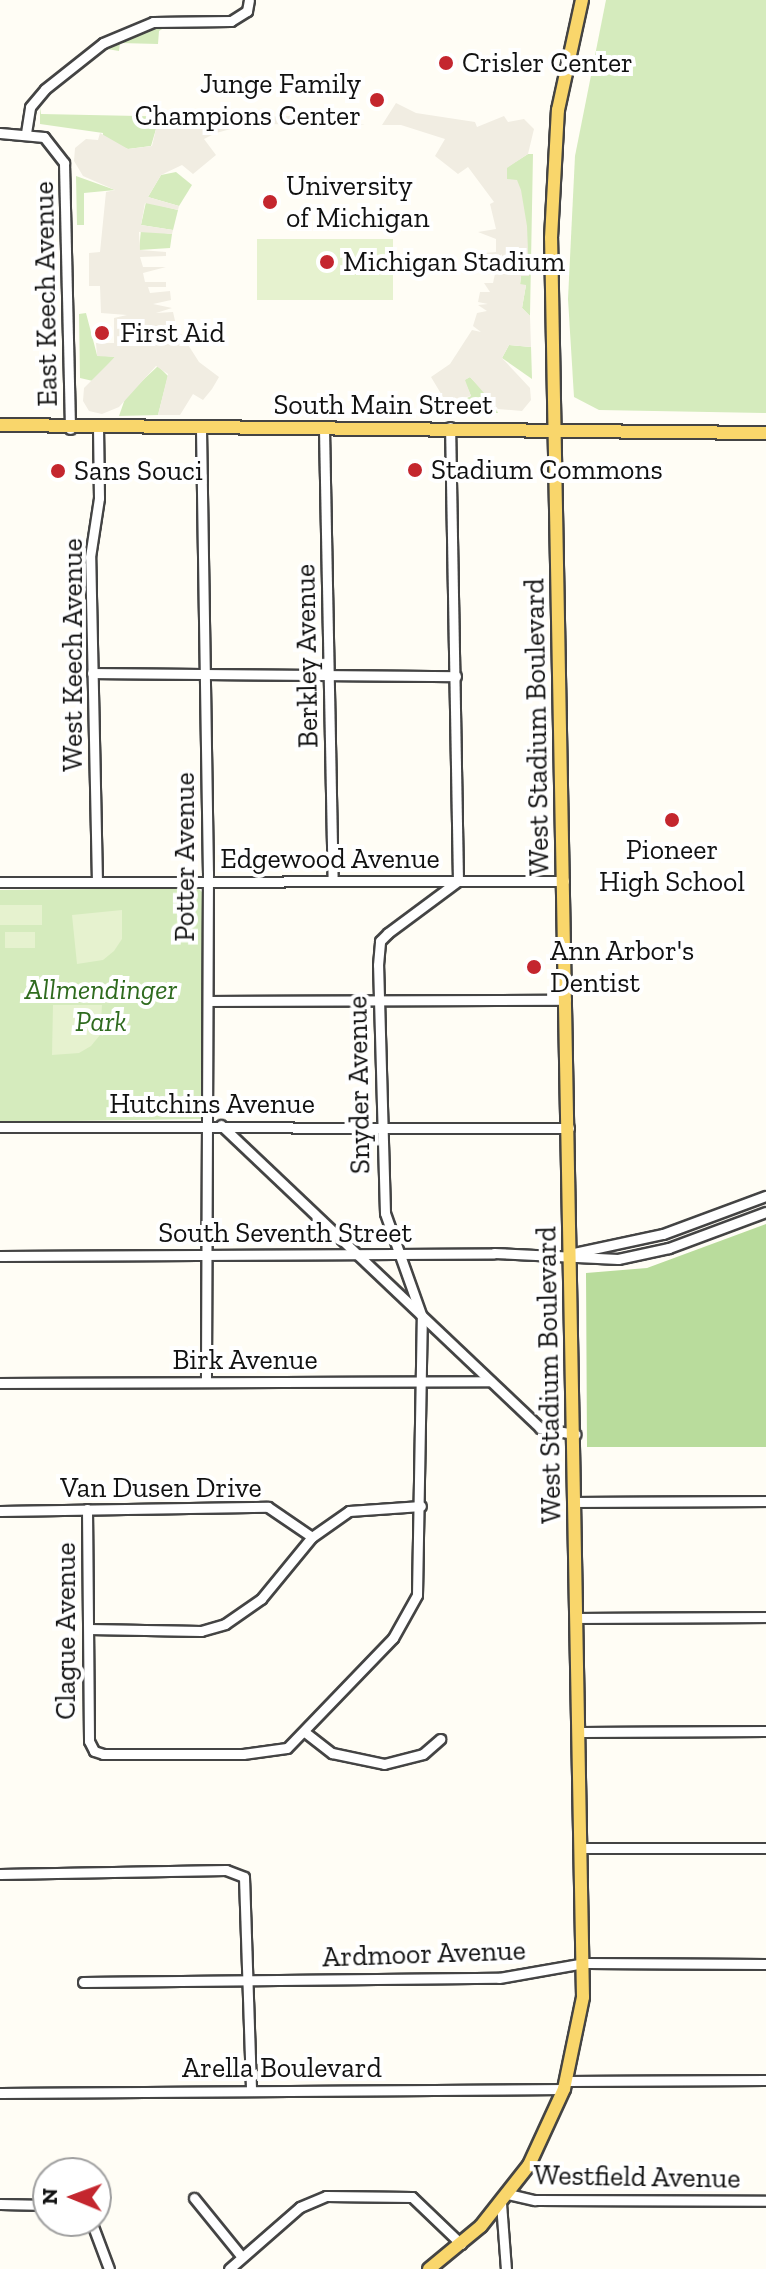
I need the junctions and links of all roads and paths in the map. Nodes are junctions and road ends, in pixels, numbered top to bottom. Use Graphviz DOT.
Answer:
graph roads {
  1 [pos="249,0"];
  2 [pos="582,0"];
  3 [pos="0,133"];
  4 [pos="26,133"];
  5 [pos="0,425"];
  6 [pos="450,427"];
  7 [pos="70,429"];
  8 [pos="98,429"];
  9 [pos="201,429"];
  10 [pos="324,429"];
  11 [pos="555,429"];
  12 [pos="766,433"];
  13 [pos="92,673"];
  14 [pos="205,675"];
  15 [pos="329,676"];
  16 [pos="456,676"];
  17 [pos="208,881"];
  18 [pos="333,881"];
  19 [pos="458,881"];
  20 [pos="564,881"];
  21 [pos="0,882"];
  22 [pos="97,882"];
  23 [pos="378,1000"];
  24 [pos="566,1000"];
  25 [pos="208,1001"];
  26 [pos="207,1125"];
  27 [pos="221,1125"];
  28 [pos="0,1127"];
  29 [pos="380,1127"];
  30 [pos="569,1128"];
  31 [pos="766,1196"];
  32 [pos="766,1212"];
  33 [pos="354,1254"];
  34 [pos="397,1254"];
  35 [pos="571,1254"];
  36 [pos="206,1255"];
  37 [pos="0,1256"];
  38 [pos="422,1317"];
  39 [pos="206,1381"];
  40 [pos="490,1381"];
  41 [pos="0,1383"];
  42 [pos="421,1383"];
  43 [pos="575,1434"];
  44 [pos="766,1501"];
  45 [pos="575,1502"];
  46 [pos="421,1506"];
  47 [pos="87,1509"];
  48 [pos="0,1511"];
  49 [pos="312,1537"];
  50 [pos="766,1617"];
  51 [pos="578,1618"];
  52 [pos="89,1629"];
  53 [pos="766,1731"];
  54 [pos="581,1732"];
  55 [pos="306,1733"];
  56 [pos="440,1739"];
  57 [pos="583,1848"];
  58 [pos="766,1848"];
  59 [pos="0,1874"];
  60 [pos="584,1963"];
  61 [pos="766,1964"];
  62 [pos="249,1981"];
  63 [pos="83,1982"];
  64 [pos="766,2080"];
  65 [pos="566,2085"];
  66 [pos="251,2089"];
  67 [pos="0,2093"];
  68 [pos="194,2198"];
  69 [pos="504,2198"];
  70 [pos="766,2201"];
  71 [pos="0,2204"];
  72 [pos="32,2205"];
  73 [pos="97,2237"];
  74 [pos="461,2244"];
  75 [pos="242,2257"];
  76 [pos="109,2269"];
  77 [pos="229,2269"];
  78 [pos="429,2269"];
  79 [pos="506,2269"];
  1 -- 4 [label="street"];
  2 -- 11 [label="main road, West Stadium Boulevard"];
  3 -- 4 [label="street"];
  4 -- 7 [label="street, East Keech Avenue"];
  5 -- 7 [label="main road, South Main Street"];
  6 -- 10 [label="main road, South Main Street"];
  6 -- 11 [label="main road, South Main Street"];
  6 -- 16 [label="street"];
  7 -- 8 [label="main road, South Main Street"];
  8 -- 9 [label="main road, South Main Street"];
  8 -- 13 [label="street, West Keech Avenue"];
  9 -- 10 [label="main road, South Main Street"];
  9 -- 14 [label="street, Potter Avenue"];
  10 -- 15 [label="street, Berkley Avenue"];
  11 -- 12 [label="main road, South Main Street"];
  11 -- 20 [label="main road, West Stadium Boulevard"];
  13 -- 14 [label="street"];
  13 -- 22 [label="street, West Keech Avenue"];
  14 -- 15 [label="street"];
  14 -- 17 [label="street, Potter Avenue"];
  15 -- 16 [label="street"];
  15 -- 18 [label="street, Berkley Avenue"];
  16 -- 19 [label="street"];
  17 -- 18 [label="street, Edgewood Avenue"];
  17 -- 22 [label="street, Edgewood Avenue"];
  17 -- 25 [label="street, Potter Avenue"];
  18 -- 19 [label="street, Edgewood Avenue"];
  19 -- 20 [label="street, Edgewood Avenue"];
  19 -- 23 [label="street, Snyder Avenue"];
  20 -- 24 [label="main road, West Stadium Boulevard"];
  21 -- 22 [label="street, Edgewood Avenue"];
  23 -- 24 [label="street"];
  23 -- 25 [label="street"];
  23 -- 29 [label="street, Snyder Avenue"];
  24 -- 30 [label="main road, West Stadium Boulevard"];
  25 -- 26 [label="street, Potter Avenue"];
  26 -- 27 [label="street, Hutchins Avenue"];
  26 -- 28 [label="street, Hutchins Avenue"];
  26 -- 36 [label="street, Potter Avenue"];
  27 -- 29 [label="street, Hutchins Avenue"];
  27 -- 33 [label="street"];
  29 -- 30 [label="street, Hutchins Avenue"];
  29 -- 34 [label="street, Snyder Avenue"];
  30 -- 35 [label="main road, West Stadium Boulevard"];
  31 -- 35 [label="street, South Seventh Street"];
  32 -- 35 [label="street, South Seventh Street"];
  33 -- 34 [label="street, South Seventh Street"];
  33 -- 36 [label="street, South Seventh Street"];
  33 -- 38 [label="street"];
  34 -- 35 [label="street, South Seventh Street"];
  34 -- 38 [label="street, Snyder Avenue"];
  35 -- 43 [label="main road, West Stadium Boulevard"];
  36 -- 37 [label="street, South Seventh Street"];
  36 -- 39 [label="street, Potter Avenue"];
  38 -- 40 [label="street"];
  38 -- 42 [label="street, Snyder Avenue"];
  39 -- 41 [label="street, Birk Avenue"];
  39 -- 42 [label="street, Birk Avenue"];
  40 -- 42 [label="street, Birk Avenue"];
  40 -- 43 [label="street"];
  42 -- 46 [label="street, Snyder Avenue"];
  43 -- 45 [label="main road, West Stadium Boulevard"];
  44 -- 45 [label="street"];
  45 -- 51 [label="main road, West Stadium Boulevard"];
  46 -- 49 [label="street"];
  46 -- 55 [label="street, Snyder Avenue"];
  47 -- 48 [label="street, Van Dusen Drive"];
  47 -- 49 [label="street, Van Dusen Drive"];
  47 -- 52 [label="street, Clague Avenue"];
  49 -- 52 [label="street"];
  50 -- 51 [label="street"];
  51 -- 54 [label="main road, West Stadium Boulevard"];
  52 -- 55 [label="street, Clague Avenue"];
  53 -- 54 [label="street"];
  54 -- 57 [label="main road, West Stadium Boulevard"];
  55 -- 56 [label="street"];
  57 -- 58 [label="street"];
  57 -- 60 [label="main road, West Stadium Boulevard"];
  59 -- 62 [label="street"];
  60 -- 61 [label="street, Ardmoor Avenue"];
  60 -- 62 [label="street, Ardmoor Avenue"];
  60 -- 65 [label="main road, West Stadium Boulevard"];
  62 -- 63 [label="street, Ardmoor Avenue"];
  62 -- 66 [label="street"];
  64 -- 65 [label="street, Arella Boulevard"];
  65 -- 66 [label="street, Arella Boulevard"];
  65 -- 69 [label="main road, West Stadium Boulevard"];
  66 -- 67 [label="street, Arella Boulevard"];
  68 -- 75 [label="street"];
  69 -- 70 [label="street, Westfield Avenue"];
  69 -- 74 [label="main road, West Stadium Boulevard"];
  69 -- 79 [label="street"];
  71 -- 72 [label="street"];
  73 -- 76 [label="street"];
  74 -- 75 [label="street"];
  74 -- 78 [label="main road, West Stadium Boulevard"];
  75 -- 77 [label="street"];
}
